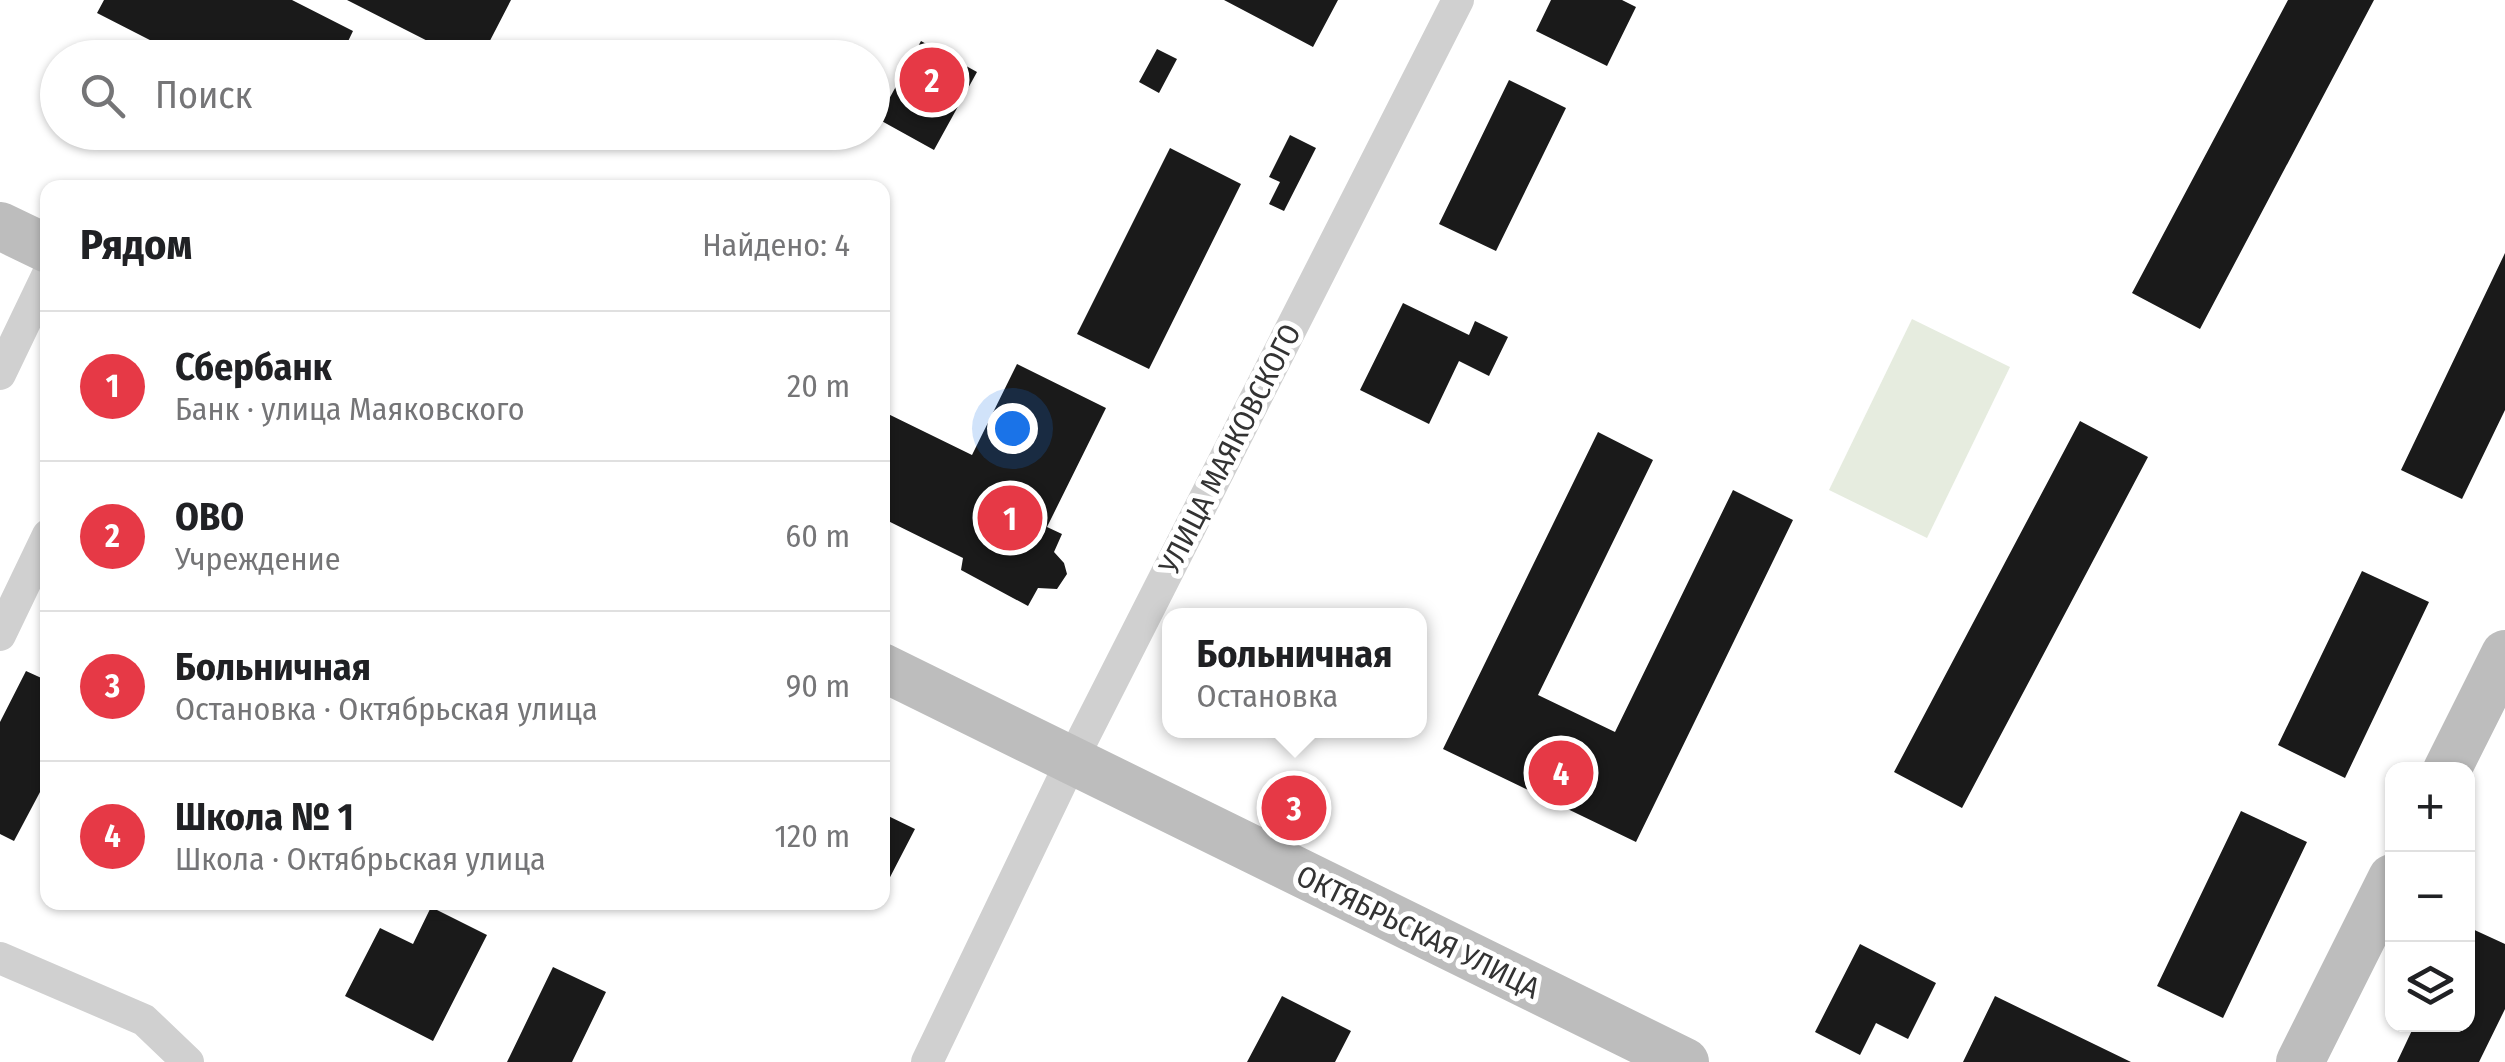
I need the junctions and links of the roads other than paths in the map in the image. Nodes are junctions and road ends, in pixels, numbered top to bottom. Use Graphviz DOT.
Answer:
graph roads {
  1 [pos="1458,0"];
  2 [pos="0,226"];
  3 [pos="40,244"];
  4 [pos="40,291"];
  5 [pos="0,374"];
  6 [pos="40,552"];
  7 [pos="0,634"];
  8 [pos="2505,654"];
  9 [pos="890,672"];
  10 [pos="1071,762"];
  11 [pos="2451,762"];
  12 [pos="2385,892"];
  13 [pos="0,958"];
  14 [pos="188,1062"];
  15 [pos="927,1062"];
  16 [pos="1685,1062"];
  17 [pos="2300,1062"];
  1 -- 10 [label="street, УЛИЦА МАЯКОВСКОГО"];
  2 -- 3 [label="main road"];
  4 -- 5 [label="street"];
  6 -- 7 [label="street"];
  8 -- 11 [label="main road"];
  9 -- 10 [label="main road, ОКТЯБРЬСКАЯ УЛИЦА"];
  10 -- 15 [label="street, УЛИЦА МАЯКОВСКОГО"];
  10 -- 16 [label="main road, ОКТЯБРЬСКАЯ УЛИЦА"];
  12 -- 17 [label="main road"];
  13 -- 14 [label="street"];
}
